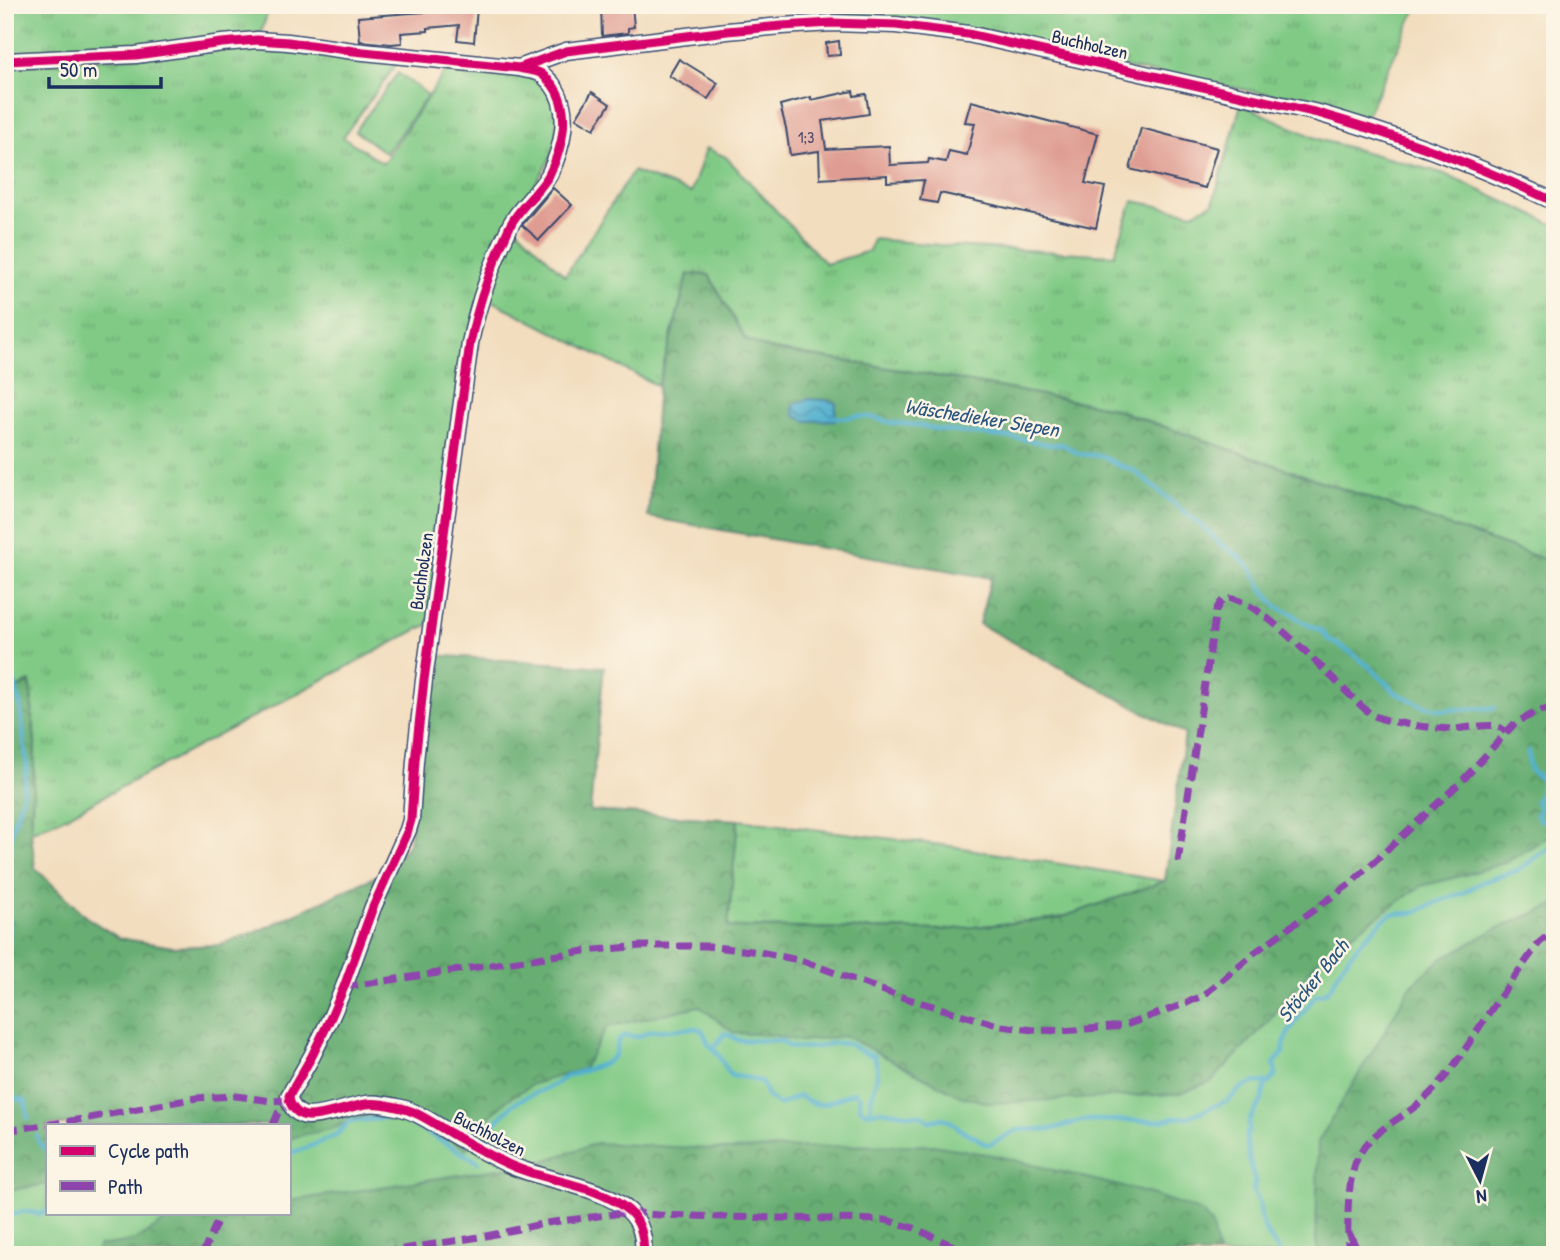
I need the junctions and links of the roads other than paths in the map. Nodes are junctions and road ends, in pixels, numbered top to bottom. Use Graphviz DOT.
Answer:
graph roads {
  1 [pos="5,61"];
  2 [pos="519,68"];
  3 [pos="1555,202"];
  4 [pos="643,1255"];
  1 -- 2 [label="street, Buchholzen"];
  2 -- 3 [label="street, Buchholzen"];
  2 -- 4 [label="street, Buchholzen"];
}
